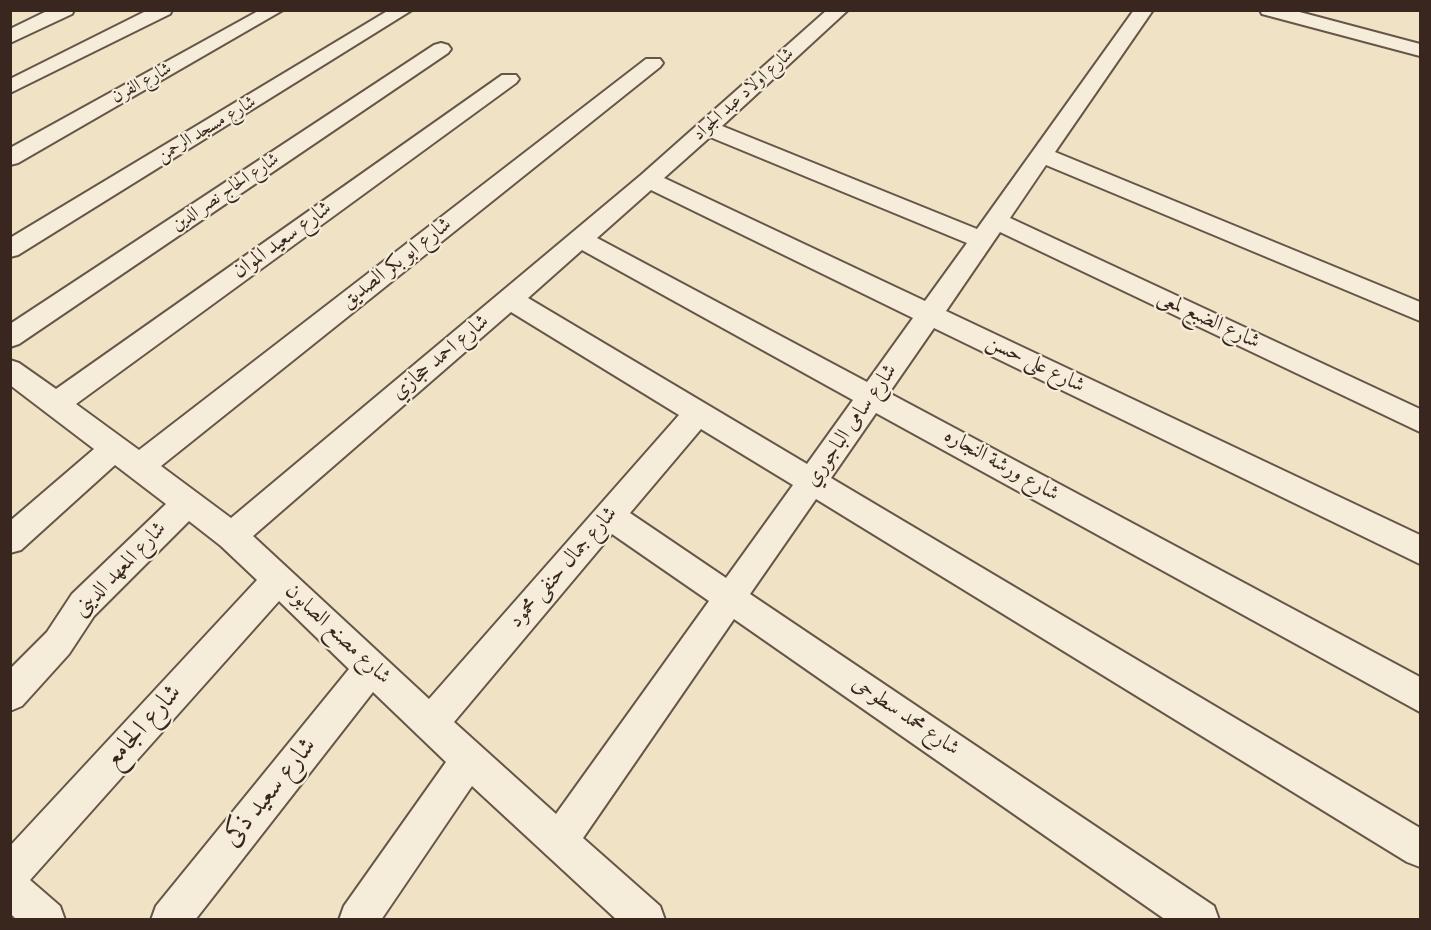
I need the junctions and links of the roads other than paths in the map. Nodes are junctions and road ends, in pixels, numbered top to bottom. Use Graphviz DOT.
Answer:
graph roads {
  1 [pos="64,10"];
  2 [pos="163,10"];
  3 [pos="274,10"];
  4 [pos="403,10"];
  5 [pos="839,10"];
  6 [pos="1144,10"];
  7 [pos="1269,10"];
  8 [pos="10,37"];
  9 [pos="441,49"];
  10 [pos="1420,50"];
  11 [pos="653,63"];
  12 [pos="509,79"];
  13 [pos="10,87"];
  14 [pos="707,128"];
  15 [pos="1042,155"];
  16 [pos="10,158"];
  17 [pos="649,180"];
  18 [pos="989,230"];
  19 [pos="580,239"];
  20 [pos="10,249"];
  21 [pos="510,299"];
  22 [pos="1420,312"];
  23 [pos="930,314"];
  24 [pos="10,337"];
  25 [pos="17,383"];
  26 [pos="873,396"];
  27 [pos="57,403"];
  28 [pos="698,413"];
  29 [pos="1420,421"];
  30 [pos="128,456"];
  31 [pos="812,482"];
  32 [pos="188,502"];
  33 [pos="610,516"];
  34 [pos="232,536"];
  35 [pos="10,540"];
  36 [pos="1420,550"];
  37 [pos="278,580"];
  38 [pos="730,598"];
  39 [pos="372,667"];
  40 [pos="10,694"];
  41 [pos="1420,695"];
  42 [pos="430,724"];
  43 [pos="469,760"];
  44 [pos="559,840"];
  45 [pos="1420,849"];
  46 [pos="10,874"];
  47 [pos="10,887"];
  48 [pos="628,913"];
  49 [pos="46,920"];
  50 [pos="170,920"];
  51 [pos="358,920"];
  52 [pos="1200,920"];
  1 -- 8 [label="street"];
  2 -- 13 [label="street"];
  3 -- 16 [label="street, شارع الفرن"];
  4 -- 20 [label="street, شارع مسجد الرحمن"];
  5 -- 14 [label="street, شارع اولاد عبد الجواد"];
  6 -- 15 [label="street, شارع سامى الباجوري"];
  7 -- 10 [label="street"];
  9 -- 24 [label="street, شارع الحاج نصر الدين"];
  11 -- 30 [label="street, شارع ابو بكر الصديق"];
  12 -- 27 [label="street, شارع سعيد الموان"];
  14 -- 17 [label="street, شارع اولاد عبد الجواد"];
  14 -- 18 [label="street, شارع الضبع لمعى"];
  15 -- 18 [label="street, شارع سامى الباجوري"];
  15 -- 22 [label="street"];
  17 -- 19 [label="street, شارع احمد حجازي"];
  17 -- 23 [label="street, شارع على حسن"];
  18 -- 23 [label="street, شارع سامى الباجوري"];
  18 -- 29 [label="street, شارع الضبع لمعى"];
  19 -- 21 [label="street, شارع احمد حجازي"];
  19 -- 26 [label="street, شارع ورشة النجاره"];
  21 -- 28 [label="street"];
  21 -- 34 [label="street, شارع احمد حجازي"];
  23 -- 26 [label="street, شارع سامى الباجوري"];
  23 -- 36 [label="street, شارع على حسن"];
  25 -- 27 [label="street, شارع مصنع الصابون"];
  26 -- 31 [label="street, شارع سامى الباجوري"];
  26 -- 41 [label="street, شارع ورشة النجاره"];
  27 -- 30 [label="street, شارع مصنع الصابون"];
  28 -- 31 [label="street"];
  28 -- 33 [label="street, شارع جمال حنفى محمود"];
  30 -- 32 [label="street, شارع مصنع الصابون"];
  30 -- 35 [label="street, شارع ابو بكر الصديق"];
  31 -- 38 [label="street, شارع سامى الباجوري"];
  31 -- 45 [label="street"];
  32 -- 34 [label="street, شارع مصنع الصابون"];
  32 -- 40 [label="street, شارع المعهد الدينى"];
  33 -- 38 [label="street, شارع محمد سطوحى"];
  33 -- 42 [label="street, شارع جمال حنفى محمود"];
  34 -- 37 [label="street, شارع مصنع الصابون"];
  37 -- 39 [label="street, شارع مصنع الصابون"];
  37 -- 46 [label="street, شارع الجامع"];
  38 -- 44 [label="street, شارع سامى الباجوري"];
  38 -- 52 [label="street, شارع محمد سطوحى"];
  39 -- 42 [label="street, شارع مصنع الصابون"];
  39 -- 50 [label="street, شارع سعيد ذكى"];
  42 -- 43 [label="street, شارع مصنع الصابون"];
  43 -- 44 [label="street, شارع مصنع الصابون"];
  43 -- 51 [label="street"];
  44 -- 48 [label="street, شارع مصنع الصابون"];
  47 -- 49 [label="street"];
}
